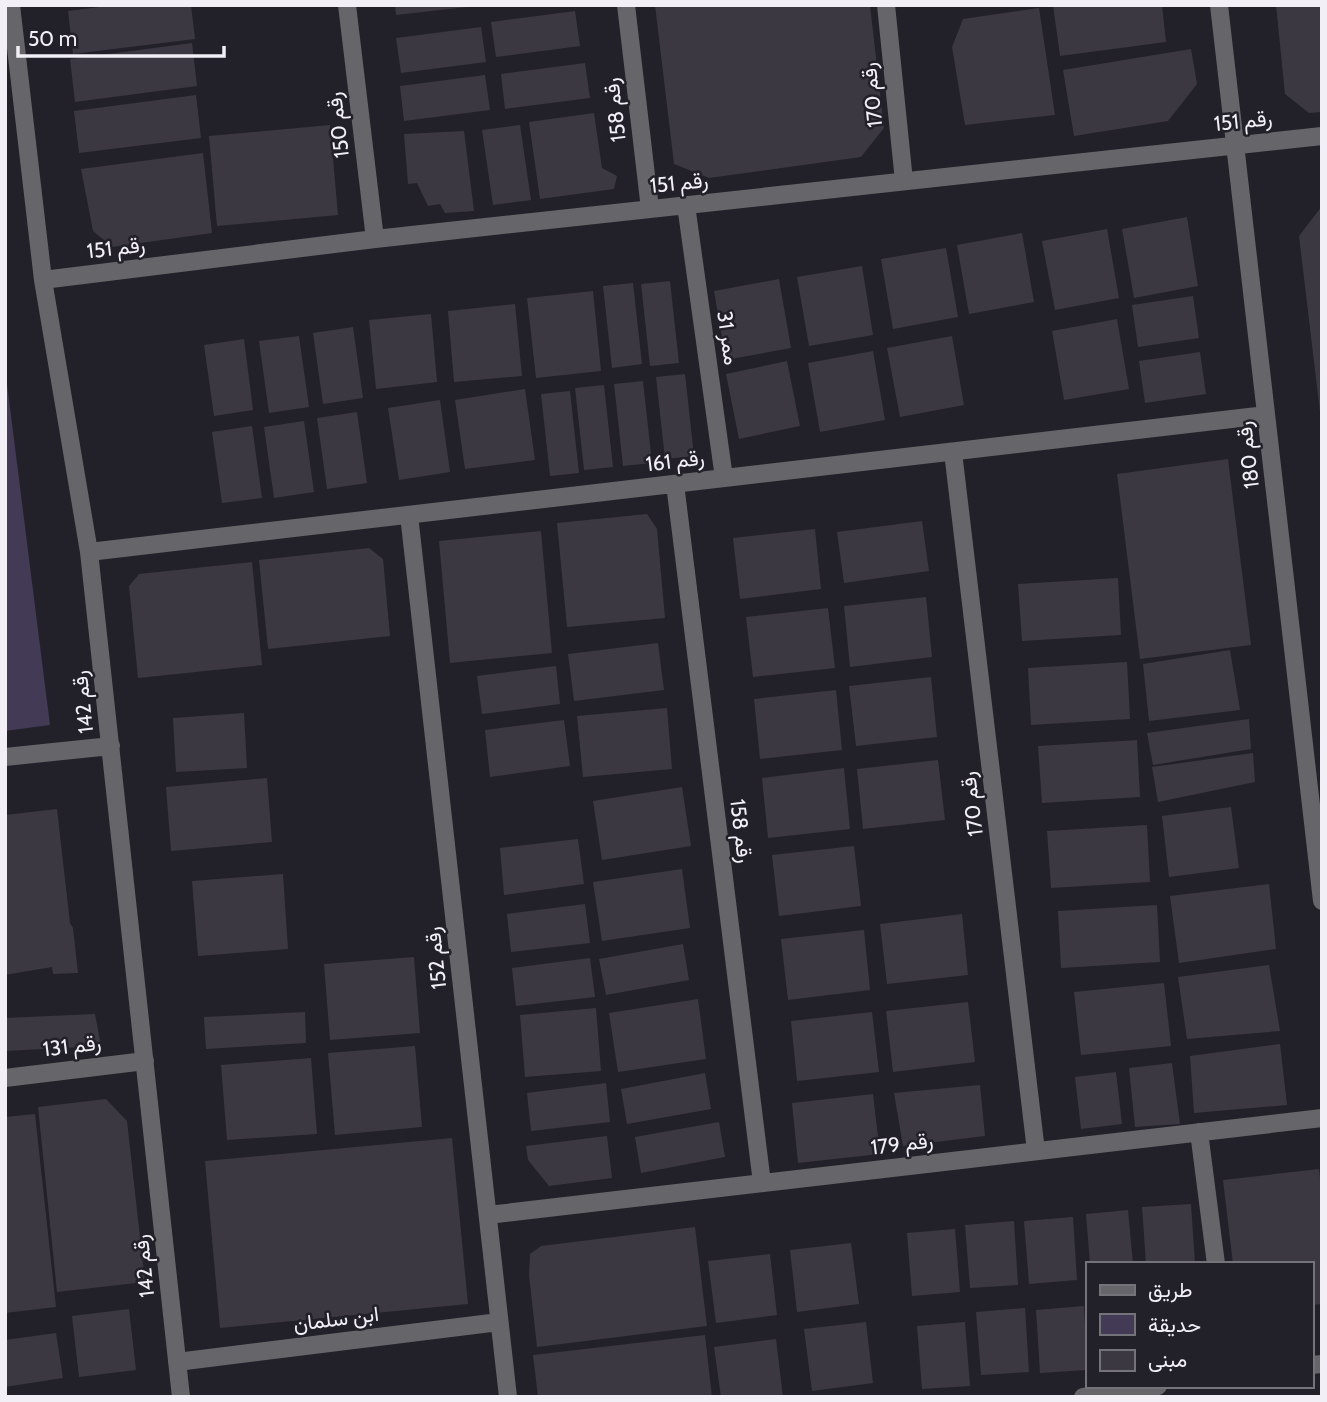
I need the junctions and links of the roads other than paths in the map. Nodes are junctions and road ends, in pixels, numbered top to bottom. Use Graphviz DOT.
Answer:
graph roads {
  1 [pos="11,5"];
  2 [pos="346,5"];
  3 [pos="626,5"];
  4 [pos="886,5"];
  5 [pos="1219,5"];
  6 [pos="1322,136"];
  7 [pos="1236,145"];
  8 [pos="904,181"];
  9 [pos="686,205"];
  10 [pos="650,209"];
  11 [pos="375,239"];
  12 [pos="43,280"];
  13 [pos="1266,415"];
  14 [pos="953,452"];
  15 [pos="724,478"];
  16 [pos="675,484"];
  17 [pos="409,515"];
  18 [pos="89,552"];
  19 [pos="111,746"];
  20 [pos="5,757"];
  21 [pos="1322,901"];
  22 [pos="145,1060"];
  23 [pos="5,1077"];
  24 [pos="1322,1118"];
  25 [pos="1199,1132"];
  26 [pos="1037,1151"];
  27 [pos="762,1183"];
  28 [pos="488,1215"];
  29 [pos="1216,1262"];
  30 [pos="499,1322"];
  31 [pos="177,1362"];
  32 [pos="1144,1388"];
  33 [pos="181,1397"];
  34 [pos="508,1397"];
  35 [pos="1083,1397"];
  1 -- 12 [label="street, رقم 142"];
  2 -- 11 [label="street, رقم 150"];
  3 -- 10 [label="street, رقم 158"];
  4 -- 8 [label="street, رقم 170"];
  5 -- 7 [label="street, رقم 180"];
  6 -- 7 [label="street, رقم 151"];
  7 -- 8 [label="street, رقم 151"];
  7 -- 13 [label="street, رقم 180"];
  8 -- 9 [label="street, رقم 151"];
  9 -- 10 [label="street, رقم 151"];
  9 -- 15 [label="street, ممر 31"];
  10 -- 11 [label="street, رقم 151"];
  11 -- 12 [label="street, رقم 151"];
  12 -- 18 [label="street, رقم 142"];
  13 -- 14 [label="street, رقم 161"];
  13 -- 21 [label="street, رقم 180"];
  14 -- 15 [label="street, رقم 161"];
  14 -- 26 [label="street, رقم 170"];
  15 -- 16 [label="street, رقم 161"];
  16 -- 17 [label="street, رقم 161"];
  16 -- 27 [label="street, رقم 158"];
  17 -- 18 [label="street, رقم 161"];
  17 -- 28 [label="street, رقم 152"];
  18 -- 19 [label="street, رقم 142"];
  19 -- 20 [label="street"];
  19 -- 22 [label="street, رقم 142"];
  22 -- 23 [label="street, رقم 131"];
  22 -- 31 [label="street, رقم 142"];
  24 -- 25 [label="street, رقم 179"];
  25 -- 26 [label="street, رقم 179"];
  25 -- 29 [label="street"];
  26 -- 27 [label="street, رقم 179"];
  27 -- 28 [label="street, رقم 179"];
  28 -- 30 [label="street, رقم 152"];
  30 -- 31 [label="street, ابن سلمان"];
  30 -- 34 [label="street, رقم 152"];
  31 -- 33 [label="street, رقم 142"];
  32 -- 35 [label="street"];
}
